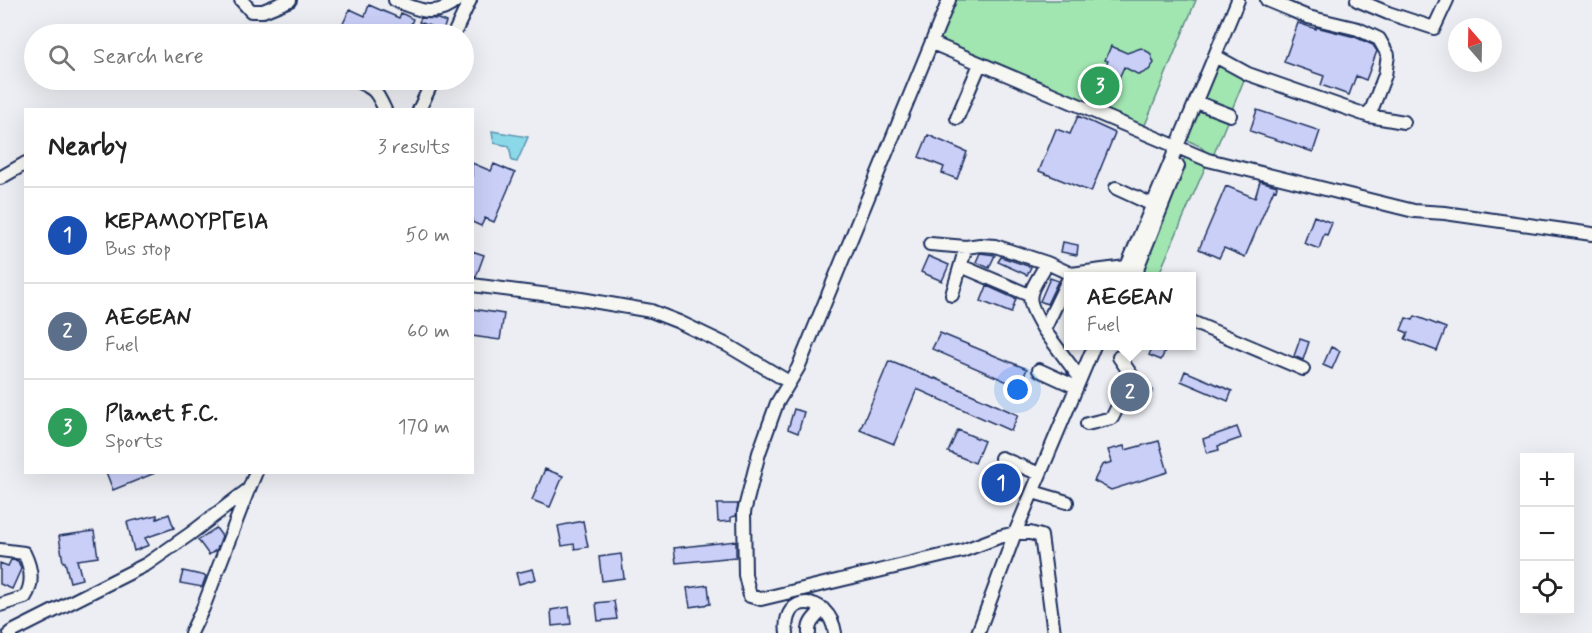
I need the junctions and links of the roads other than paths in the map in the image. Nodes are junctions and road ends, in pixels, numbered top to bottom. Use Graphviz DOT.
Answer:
graph roads {
  1 [pos="241,0"];
  2 [pos="290,0"];
  3 [pos="395,0"];
  4 [pos="457,0"];
  5 [pos="470,0"];
  6 [pos="949,0"];
  7 [pos="1238,0"];
  8 [pos="1267,0"];
  9 [pos="1357,0"];
  10 [pos="1448,0"];
  11 [pos="459,24"];
  12 [pos="932,43"];
  13 [pos="1215,56"];
  14 [pos="981,64"];
  15 [pos="374,90"];
  16 [pos="428,90"];
  17 [pos="1196,102"];
  18 [pos="384,108"];
  19 [pos="420,108"];
  20 [pos="1230,115"];
  21 [pos="1369,116"];
  22 [pos="957,118"];
  23 [pos="1404,122"];
  24 [pos="1180,149"];
  25 [pos="24,164"];
  26 [pos="0,178"];
  27 [pos="1116,188"];
  28 [pos="1153,205"];
  29 [pos="1592,234"];
  30 [pos="930,244"];
  31 [pos="966,247"];
  32 [pos="1047,262"];
  33 [pos="961,266"];
  34 [pos="1125,272"];
  35 [pos="1137,272"];
  36 [pos="1064,273"];
  37 [pos="474,285"];
  38 [pos="1064,289"];
  39 [pos="952,294"];
  40 [pos="1029,295"];
  41 [pos="1196,324"];
  42 [pos="1044,330"];
  43 [pos="1092,350"];
  44 [pos="1119,357"];
  45 [pos="1303,369"];
  46 [pos="1039,370"];
  47 [pos="1130,380"];
  48 [pos="789,382"];
  49 [pos="1078,382"];
  50 [pos="1123,396"];
  51 [pos="1087,424"];
  52 [pos="1001,459"];
  53 [pos="255,474"];
  54 [pos="1040,474"];
  55 [pos="249,489"];
  56 [pos="1033,492"];
  57 [pos="1067,502"];
  58 [pos="1015,533"];
  59 [pos="0,550"];
  60 [pos="0,605"];
  61 [pos="823,609"];
  62 [pos="10,633"];
  63 [pos="190,633"];
  64 [pos="787,633"];
  65 [pos="809,633"];
  66 [pos="816,633"];
  67 [pos="835,633"];
  68 [pos="978,633"];
  69 [pos="1054,633"];
  1 -- 2 [label="street"];
  3 -- 4 [label="street"];
  5 -- 11 [label="street"];
  6 -- 12 [label="street"];
  7 -- 13 [label="street"];
  8 -- 21 [label="street"];
  9 -- 10 [label="street"];
  12 -- 14 [label="street"];
  12 -- 48 [label="street"];
  13 -- 17 [label="street"];
  13 -- 21 [label="street"];
  14 -- 22 [label="street"];
  14 -- 24 [label="street"];
  15 -- 18 [label="street"];
  16 -- 19 [label="street"];
  17 -- 20 [label="street"];
  17 -- 24 [label="street"];
  21 -- 23 [label="street"];
  24 -- 28 [label="street"];
  24 -- 29 [label="street"];
  24 -- 35 [label="street"];
  25 -- 26 [label="street"];
  27 -- 28 [label="street"];
  28 -- 34 [label="street"];
  30 -- 31 [label="street"];
  31 -- 32 [label="street"];
  31 -- 33 [label="street"];
  32 -- 36 [label="street"];
  32 -- 40 [label="street"];
  33 -- 39 [label="street"];
  33 -- 40 [label="street"];
  37 -- 48 [label="street"];
  38 -- 42 [label="street"];
  40 -- 42 [label="street"];
  41 -- 45 [label="street"];
  42 -- 49 [label="street"];
  43 -- 49 [label="street"];
  44 -- 47 [label="street"];
  46 -- 49 [label="street"];
  48 -- 58 [label="street"];
  49 -- 54 [label="street"];
  50 -- 51 [label="street"];
  52 -- 54 [label="street"];
  53 -- 55 [label="street"];
  54 -- 56 [label="street"];
  55 -- 62 [label="street"];
  55 -- 63 [label="street"];
  56 -- 57 [label="street"];
  56 -- 58 [label="street"];
  58 -- 68 [label="street"];
  58 -- 69 [label="street"];
  59 -- 60 [label="street"];
  61 -- 64 [label="street"];
  61 -- 65 [label="street"];
  61 -- 66 [label="street"];
  61 -- 67 [label="street"];
}
